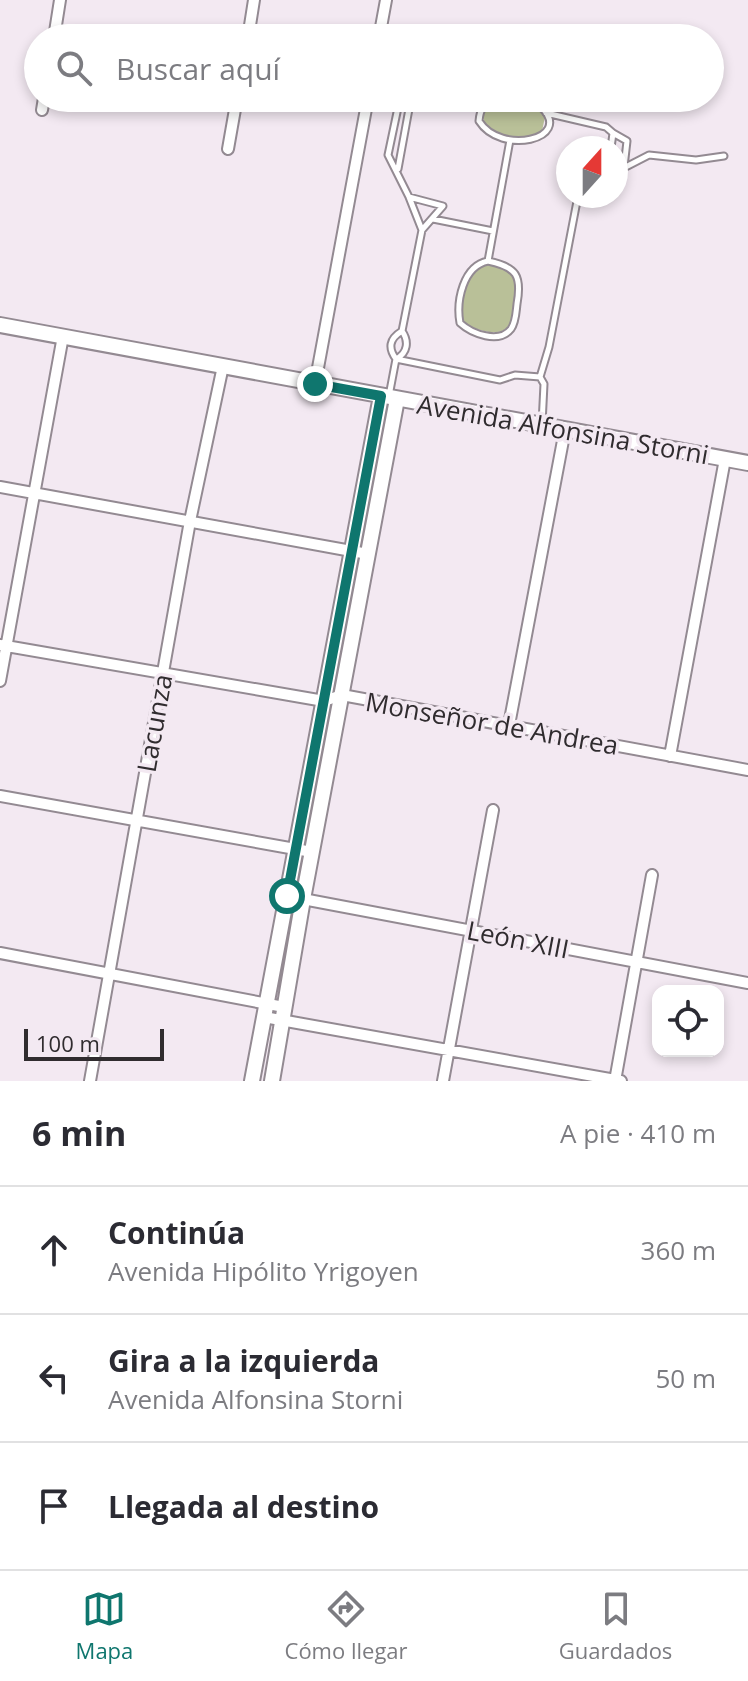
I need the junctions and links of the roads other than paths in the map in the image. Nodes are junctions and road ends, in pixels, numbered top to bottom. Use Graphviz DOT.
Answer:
graph roads {
  1 [pos="60,0"];
  2 [pos="254,0"];
  3 [pos="386,0"];
  4 [pos="56,24"];
  5 [pos="250,24"];
  6 [pos="382,24"];
  7 [pos="235,112"];
  8 [pos="365,112"];
  9 [pos="397,112"];
  10 [pos="408,112"];
  11 [pos="480,112"];
  12 [pos="546,113"];
  13 [pos="613,133"];
  14 [pos="613,136"];
  15 [pos="618,136"];
  16 [pos="510,140"];
  17 [pos="228,149"];
  18 [pos="724,156"];
  19 [pos="628,166"];
  20 [pos="397,170"];
  21 [pos="409,197"];
  22 [pos="576,208"];
  23 [pos="432,219"];
  24 [pos="422,230"];
  25 [pos="493,231"];
  26 [pos="488,261"];
  27 [pos="0,325"];
  28 [pos="402,331"];
  29 [pos="63,336"];
  30 [pos="396,359"];
  31 [pos="223,366"];
  32 [pos="540,377"];
  33 [pos="315,384"];
  34 [pos="389,397"];
  35 [pos="542,425"];
  36 [pos="565,430"];
  37 [pos="725,459"];
  38 [pos="748,463"];
  39 [pos="0,487"];
  40 [pos="35,494"];
  41 [pos="190,521"];
  42 [pos="352,551"];
  43 [pos="368,554"];
  44 [pos="3,646"];
  45 [pos="163,674"];
  46 [pos="0,681"];
  47 [pos="342,695"];
  48 [pos="324,701"];
  49 [pos="509,725"];
  50 [pos="670,756"];
  51 [pos="748,770"];
  52 [pos="0,796"];
  53 [pos="493,810"];
  54 [pos="136,820"];
  55 [pos="296,849"];
  56 [pos="312,852"];
  57 [pos="652,875"];
  58 [pos="287,896"];
  59 [pos="303,899"];
  60 [pos="470,930"];
  61 [pos="0,953"];
  62 [pos="637,962"];
  63 [pos="109,973"];
  64 [pos="748,983"];
  65 [pos="265,1010"];
  66 [pos="284,1013"];
  67 [pos="449,1050"];
  68 [pos="615,1080"];
  69 [pos="90,1081"];
  70 [pos="252,1081"];
  71 [pos="272,1081"];
  72 [pos="443,1081"];
  73 [pos="621,1081"];
  1 -- 4 [label="street"];
  2 -- 5 [label="street"];
  3 -- 6 [label="street"];
  7 -- 17 [label="street"];
  8 -- 33 [label="street"];
  9 -- 20 [label="lane"];
  10 -- 20 [label="lane"];
  11 -- 16 [label="lane"];
  12 -- 13 [label="lane"];
  12 -- 16 [label="lane"];
  13 -- 14 [label="lane"];
  13 -- 15 [label="lane"];
  16 -- 25 [label="lane"];
  18 -- 19 [label="lane"];
  20 -- 21 [label="lane"];
  21 -- 23 [label="lane"];
  21 -- 24 [label="lane"];
  22 -- 32 [label="lane"];
  23 -- 24 [label="lane"];
  23 -- 25 [label="lane"];
  24 -- 28 [label="lane"];
  25 -- 26 [label="lane"];
  26 -- 26 [label="lane"];
  27 -- 29 [label="main road, Avenida Alfonsina Storni"];
  28 -- 30 [label="lane"];
  28 -- 30 [label="lane"];
  29 -- 31 [label="main road, Avenida Alfonsina Storni"];
  29 -- 40 [label="street"];
  30 -- 32 [label="lane"];
  30 -- 34 [label="lane"];
  31 -- 33 [label="main road, Avenida Alfonsina Storni"];
  31 -- 41 [label="street, Lacunza"];
  32 -- 35 [label="lane"];
  33 -- 34 [label="main road, Avenida Alfonsina Storni"];
  34 -- 35 [label="main road, Avenida Alfonsina Storni"];
  34 -- 42 [label="main road"];
  34 -- 43 [label="main road"];
  35 -- 36 [label="main road, Avenida Alfonsina Storni"];
  36 -- 37 [label="main road, Avenida Alfonsina Storni"];
  36 -- 49 [label="street"];
  37 -- 38 [label="main road, Avenida Alfonsina Storni"];
  37 -- 50 [label="street"];
  39 -- 40 [label="street"];
  40 -- 41 [label="street"];
  40 -- 44 [label="street"];
  41 -- 42 [label="street"];
  41 -- 45 [label="street, Lacunza"];
  42 -- 43 [label="street"];
  42 -- 48 [label="main road"];
  43 -- 47 [label="main road"];
  44 -- 45 [label="street, Monseñor de Andrea"];
  44 -- 46 [label="street"];
  45 -- 48 [label="street, Monseñor de Andrea"];
  45 -- 54 [label="street, Lacunza"];
  47 -- 48 [label="street, Monseñor de Andrea"];
  47 -- 49 [label="street, Monseñor de Andrea"];
  47 -- 56 [label="main road"];
  48 -- 55 [label="main road"];
  49 -- 50 [label="street, Monseñor de Andrea"];
  50 -- 51 [label="street, Monseñor de Andrea"];
  52 -- 54 [label="street"];
  53 -- 60 [label="street"];
  54 -- 55 [label="street"];
  54 -- 63 [label="street, Lacunza"];
  55 -- 56 [label="street"];
  55 -- 58 [label="main road"];
  56 -- 59 [label="main road"];
  57 -- 62 [label="street"];
  58 -- 59 [label="street, León XIII"];
  58 -- 65 [label="main road"];
  59 -- 60 [label="street, León XIII"];
  59 -- 66 [label="main road"];
  60 -- 62 [label="street, León XIII"];
  60 -- 67 [label="street"];
  61 -- 63 [label="street"];
  62 -- 64 [label="street, León XIII"];
  62 -- 68 [label="street"];
  63 -- 65 [label="street"];
  63 -- 69 [label="street, Lacunza"];
  65 -- 66 [label="street"];
  65 -- 70 [label="main road"];
  66 -- 67 [label="street"];
  66 -- 71 [label="main road"];
  67 -- 68 [label="street"];
  67 -- 72 [label="street"];
  68 -- 73 [label="street"];
}
